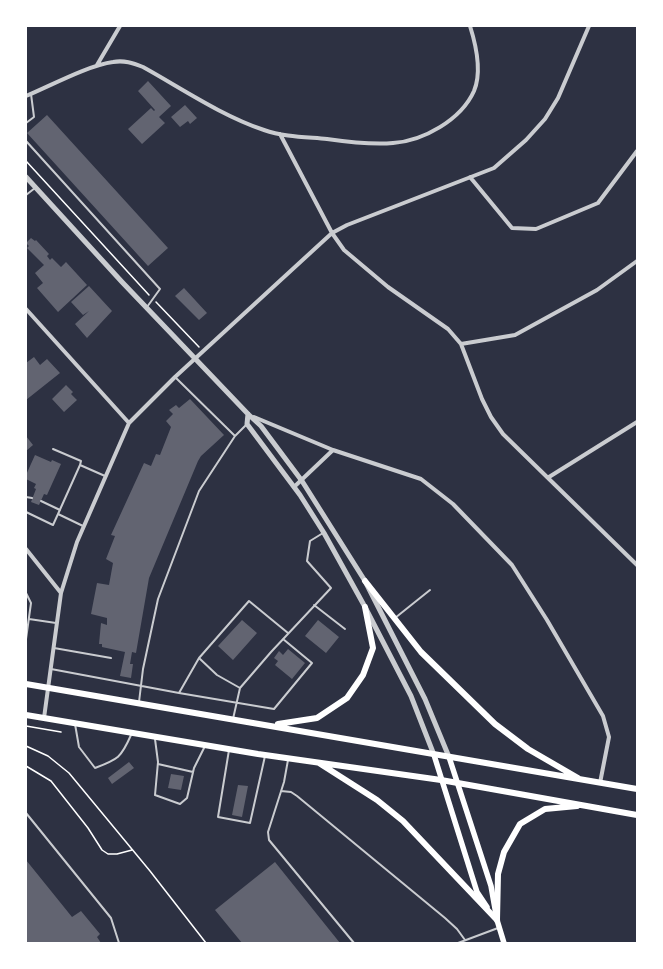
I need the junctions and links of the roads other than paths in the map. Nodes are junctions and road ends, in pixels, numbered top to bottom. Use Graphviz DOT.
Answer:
graph roads {
  1 [pos="120,26"];
  2 [pos="470,26"];
  3 [pos="589,26"];
  4 [pos="98,65"];
  5 [pos="31,94"];
  6 [pos="26,96"];
  7 [pos="26,123"];
  8 [pos="280,134"];
  9 [pos="26,141"];
  10 [pos="637,151"];
  11 [pos="26,177"];
  12 [pos="470,177"];
  13 [pos="36,188"];
  14 [pos="26,195"];
  15 [pos="332,233"];
  16 [pos="637,261"];
  17 [pos="146,308"];
  18 [pos="26,309"];
  19 [pos="461,344"];
  20 [pos="196,359"];
  21 [pos="175,377"];
  22 [pos="248,414"];
  23 [pos="637,422"];
  24 [pos="129,423"];
  25 [pos="247,424"];
  26 [pos="235,436"];
  27 [pos="53,449"];
  28 [pos="333,450"];
  29 [pos="80,465"];
  30 [pos="105,476"];
  31 [pos="549,477"];
  32 [pos="302,481"];
  33 [pos="294,487"];
  34 [pos="26,497"];
  35 [pos="32,498"];
  36 [pos="41,502"];
  37 [pos="60,510"];
  38 [pos="26,512"];
  39 [pos="58,514"];
  40 [pos="84,526"];
  41 [pos="324,533"];
  42 [pos="26,549"];
  43 [pos="637,565"];
  44 [pos="365,581"];
  45 [pos="430,590"];
  46 [pos="26,593"];
  47 [pos="61,593"];
  48 [pos="314,605"];
  49 [pos="365,607"];
  50 [pos="394,618"];
  51 [pos="29,619"];
  52 [pos="56,623"];
  53 [pos="345,629"];
  54 [pos="288,633"];
  55 [pos="26,639"];
  56 [pos="283,639"];
  57 [pos="53,648"];
  58 [pos="110,658"];
  59 [pos="199,658"];
  60 [pos="50,669"];
  61 [pos="26,684"];
  62 [pos="141,686"];
  63 [pos="47,688"];
  64 [pos="240,688"];
  65 [pos="179,693"];
  66 [pos="237,702"];
  67 [pos="138,703"];
  68 [pos="26,715"];
  69 [pos="44,718"];
  70 [pos="233,719"];
  71 [pos="74,723"];
  72 [pos="271,725"];
  73 [pos="132,732"];
  74 [pos="155,736"];
  75 [pos="205,745"];
  76 [pos="229,749"];
  77 [pos="266,755"];
  78 [pos="434,755"];
  79 [pos="449,757"];
  80 [pos="289,758"];
  81 [pos="316,762"];
  82 [pos="158,764"];
  83 [pos="193,772"];
  84 [pos="441,780"];
  85 [pos="581,780"];
  86 [pos="458,783"];
  87 [pos="600,783"];
  88 [pos="637,789"];
  89 [pos="280,791"];
  90 [pos="585,805"];
  91 [pos="26,813"];
  92 [pos="637,815"];
  93 [pos="497,920"];
  94 [pos="499,927"];
  95 [pos="465,940"];
  96 [pos="119,943"];
  97 [pos="354,943"];
  98 [pos="458,943"];
  99 [pos="504,943"];
  1 -- 4 [label="street"];
  2 -- 8 [label="street"];
  3 -- 12 [label="street"];
  4 -- 5 [label="street"];
  4 -- 8 [label="street"];
  5 -- 6 [label="street"];
  5 -- 7 [label="lane"];
  8 -- 15 [label="street"];
  9 -- 17 [label="lane"];
  10 -- 12 [label="street"];
  11 -- 13 [label="street"];
  12 -- 15 [label="street"];
  13 -- 14 [label="lane"];
  13 -- 17 [label="street"];
  15 -- 19 [label="street"];
  15 -- 20 [label="street"];
  16 -- 19 [label="street"];
  17 -- 20 [label="street"];
  18 -- 24 [label="street"];
  19 -- 31 [label="street"];
  20 -- 21 [label="street"];
  20 -- 22 [label="street"];
  21 -- 24 [label="street"];
  21 -- 26 [label="lane"];
  22 -- 25 [label="street"];
  22 -- 28 [label="street"];
  22 -- 32 [label="street"];
  23 -- 31 [label="street"];
  24 -- 30 [label="street"];
  25 -- 26 [label="lane"];
  25 -- 33 [label="street"];
  26 -- 62 [label="lane"];
  27 -- 29 [label="lane"];
  28 -- 32 [label="street"];
  28 -- 87 [label="street"];
  29 -- 30 [label="lane"];
  29 -- 37 [label="lane"];
  30 -- 40 [label="street"];
  31 -- 43 [label="street"];
  32 -- 33 [label="street"];
  32 -- 44 [label="street"];
  33 -- 41 [label="street"];
  34 -- 35 [label="lane"];
  36 -- 37 [label="lane"];
  37 -- 39 [label="lane"];
  38 -- 39 [label="lane"];
  39 -- 40 [label="lane"];
  40 -- 47 [label="street"];
  41 -- 48 [label="lane"];
  41 -- 49 [label="street"];
  42 -- 47 [label="street"];
  44 -- 50 [label="highway"];
  44 -- 79 [label="street"];
  45 -- 50 [label="lane"];
  46 -- 51 [label="lane"];
  47 -- 52 [label="street"];
  48 -- 53 [label="lane"];
  48 -- 54 [label="lane"];
  49 -- 72 [label="highway"];
  49 -- 78 [label="street"];
  50 -- 85 [label="highway"];
  51 -- 52 [label="lane"];
  51 -- 55 [label="lane"];
  52 -- 57 [label="street"];
  54 -- 56 [label="lane"];
  54 -- 59 [label="lane"];
  56 -- 64 [label="lane"];
  56 -- 66 [label="lane"];
  57 -- 58 [label="lane"];
  57 -- 60 [label="street"];
  59 -- 64 [label="lane"];
  59 -- 65 [label="lane"];
  60 -- 62 [label="lane"];
  60 -- 63 [label="street"];
  61 -- 63 [label="highway"];
  62 -- 65 [label="lane"];
  62 -- 67 [label="lane"];
  63 -- 67 [label="highway"];
  63 -- 69 [label="street"];
  64 -- 66 [label="lane"];
  65 -- 66 [label="lane"];
  66 -- 70 [label="lane"];
  67 -- 70 [label="highway"];
  68 -- 69 [label="highway"];
  69 -- 71 [label="highway"];
  70 -- 72 [label="highway"];
  71 -- 73 [label="highway"];
  71 -- 73 [label="lane"];
  72 -- 78 [label="highway"];
  73 -- 74 [label="highway"];
  74 -- 75 [label="highway"];
  74 -- 82 [label="lane"];
  75 -- 76 [label="highway"];
  75 -- 83 [label="lane"];
  76 -- 77 [label="highway"];
  76 -- 77 [label="lane"];
  77 -- 80 [label="highway"];
  78 -- 79 [label="highway"];
  78 -- 84 [label="main road"];
  79 -- 85 [label="highway"];
  79 -- 86 [label="main road"];
  80 -- 81 [label="highway"];
  80 -- 89 [label="lane"];
  81 -- 84 [label="highway"];
  81 -- 93 [label="highway"];
  82 -- 83 [label="lane"];
  82 -- 83 [label="lane"];
  84 -- 86 [label="highway"];
  84 -- 93 [label="main road"];
  85 -- 87 [label="highway"];
  86 -- 90 [label="highway"];
  86 -- 93 [label="main road"];
  87 -- 88 [label="highway"];
  89 -- 95 [label="lane"];
  89 -- 97 [label="lane"];
  90 -- 92 [label="highway"];
  90 -- 93 [label="highway"];
  91 -- 96 [label="lane"];
  93 -- 94 [label="main road"];
  94 -- 95 [label="lane"];
  94 -- 99 [label="main road"];
  95 -- 98 [label="lane"];
}
